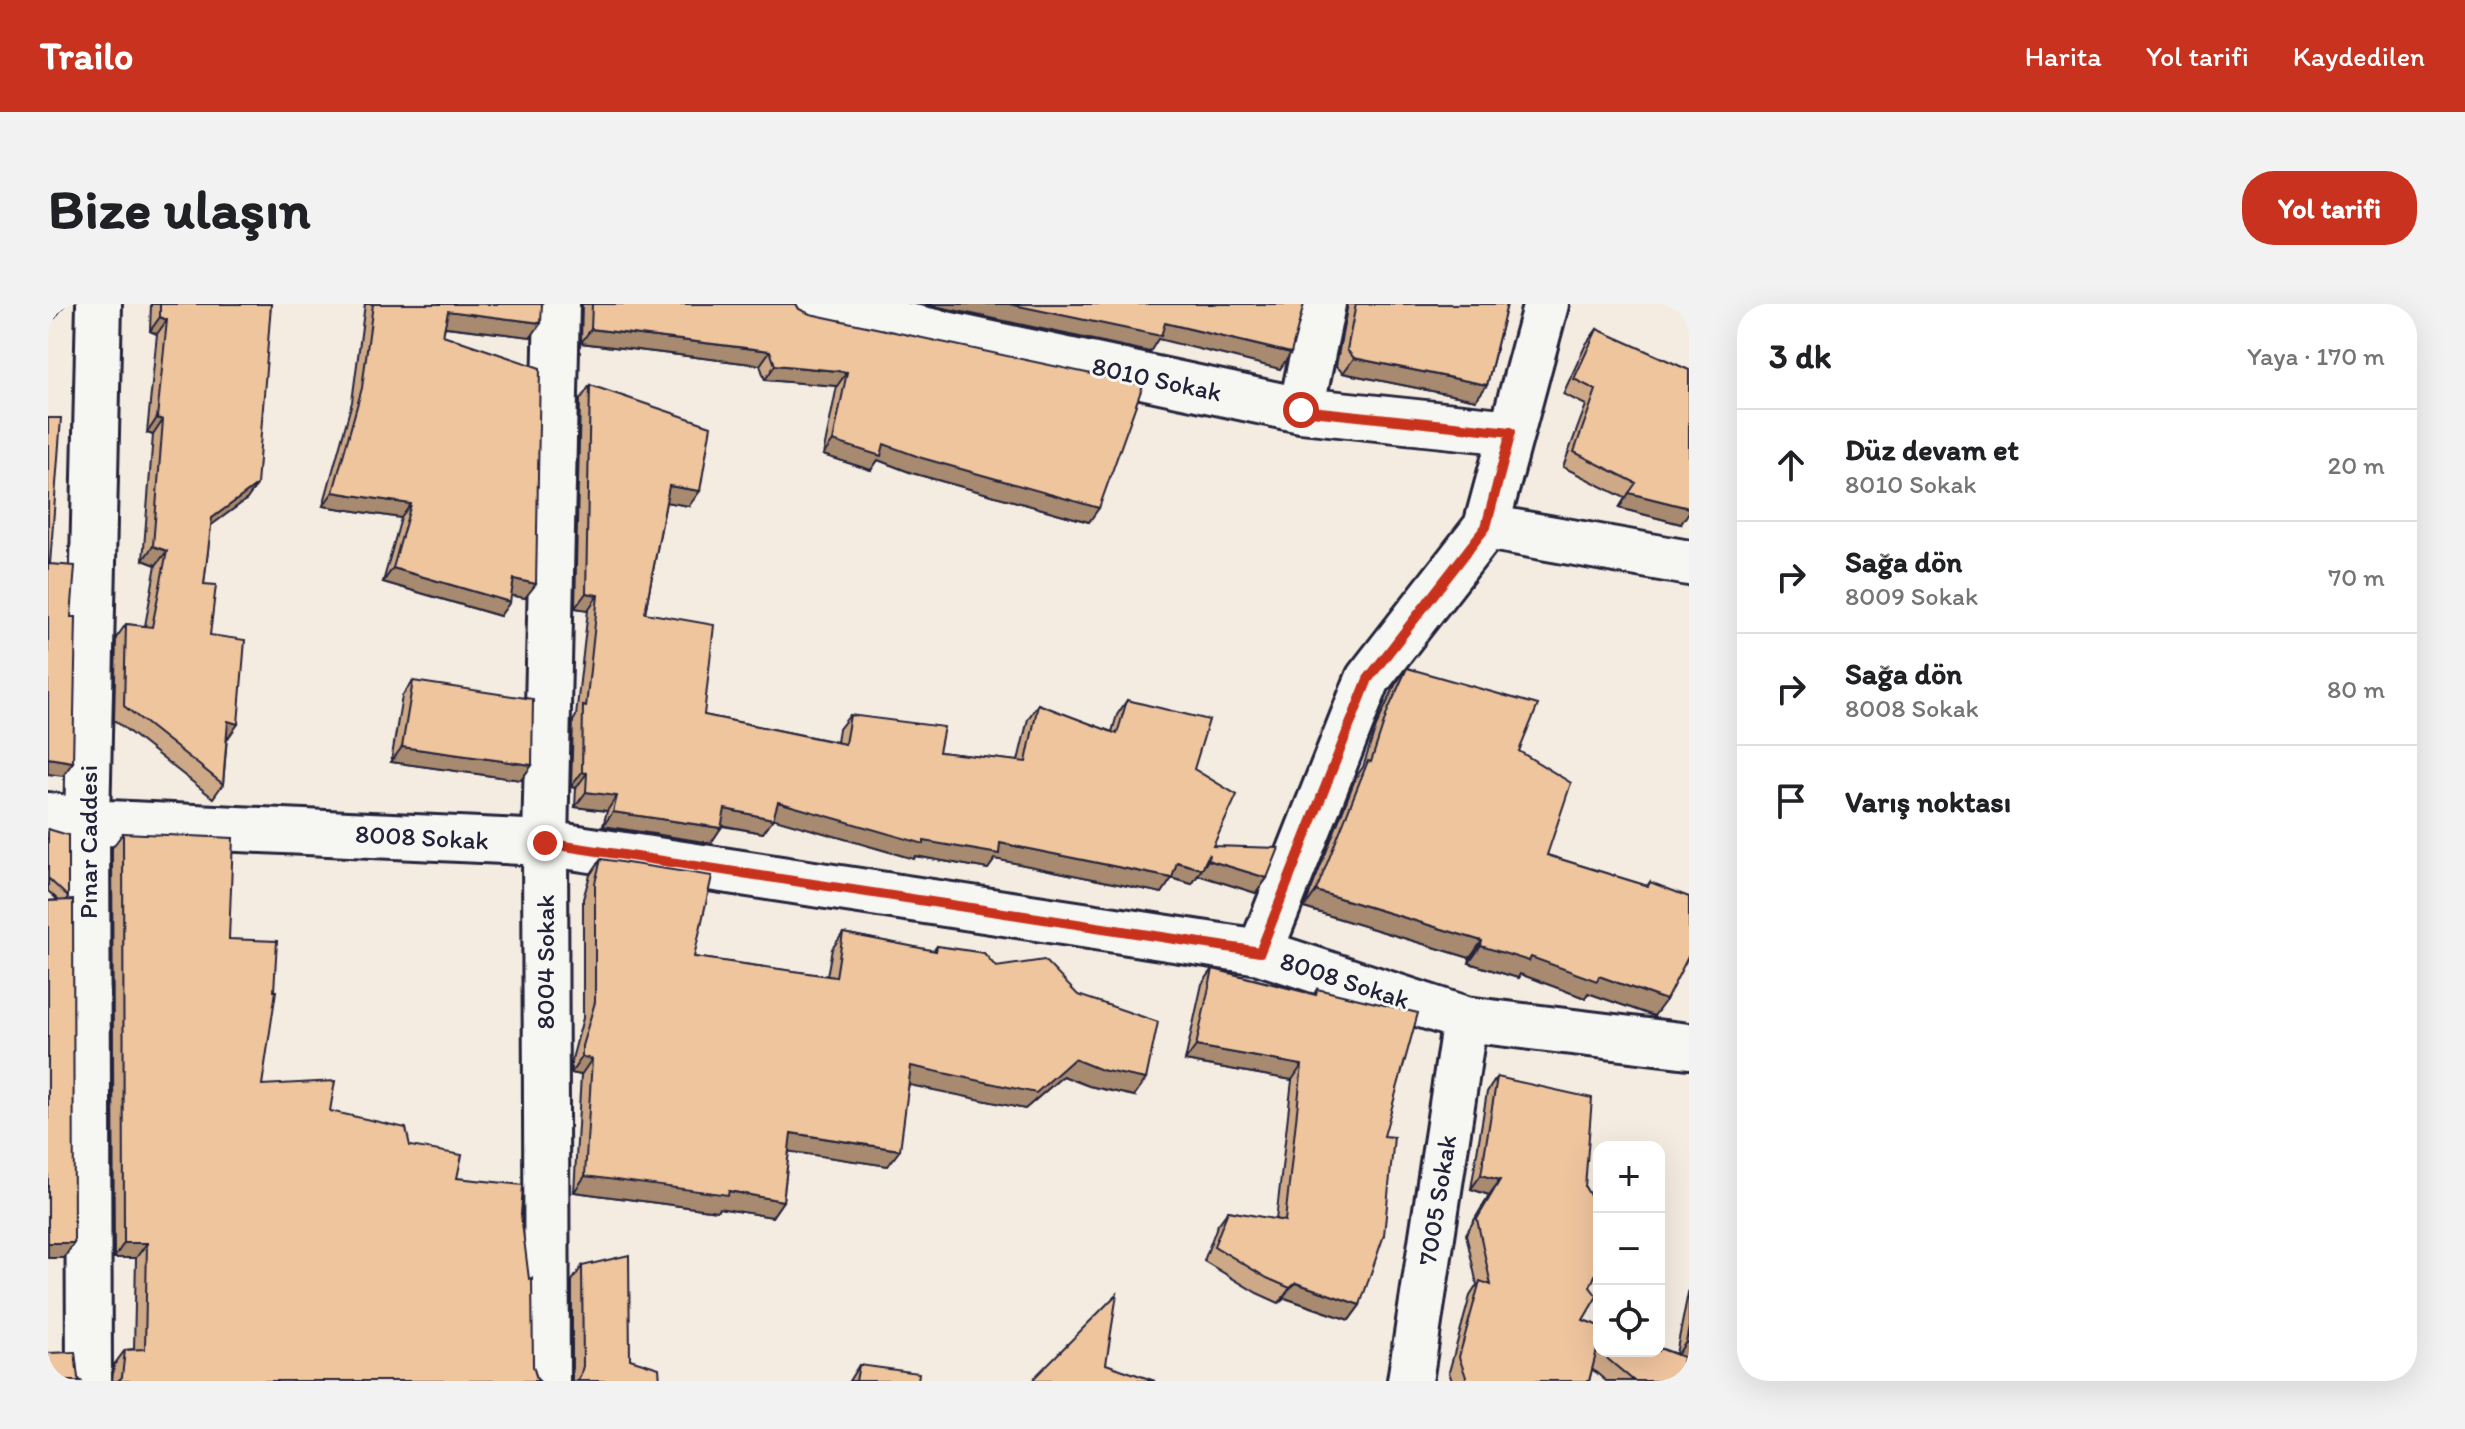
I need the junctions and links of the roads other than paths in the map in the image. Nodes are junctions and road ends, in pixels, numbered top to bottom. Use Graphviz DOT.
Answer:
graph roads {
  1 [pos="99,304"];
  2 [pos="557,304"];
  3 [pos="805,304"];
  4 [pos="1323,304"];
  5 [pos="1546,304"];
  6 [pos="1301,410"];
  7 [pos="1511,432"];
  8 [pos="1486,527"];
  9 [pos="1689,563"];
  10 [pos="67,818"];
  11 [pos="545,843"];
  12 [pos="1260,952"];
  13 [pos="1465,1019"];
  14 [pos="1689,1046"];
  15 [pos="89,1381"];
  16 [pos="547,1381"];
  17 [pos="1410,1381"];
  1 -- 10 [label="street, Pınar Caddesi"];
  2 -- 11 [label="street, 8004 Sokak"];
  3 -- 6 [label="street, 8010 Sokak"];
  4 -- 6 [label="street"];
  5 -- 7 [label="street"];
  6 -- 7 [label="street, 8010 Sokak"];
  7 -- 8 [label="street"];
  8 -- 9 [label="street"];
  8 -- 12 [label="street"];
  10 -- 11 [label="street, 8008 Sokak"];
  10 -- 15 [label="street, Pınar Caddesi"];
  11 -- 12 [label="street, 8008 Sokak"];
  11 -- 16 [label="street, 8004 Sokak"];
  12 -- 13 [label="street, 8008 Sokak"];
  13 -- 14 [label="street, 8008 Sokak"];
  13 -- 17 [label="street, 7005 Sokak"];
}
